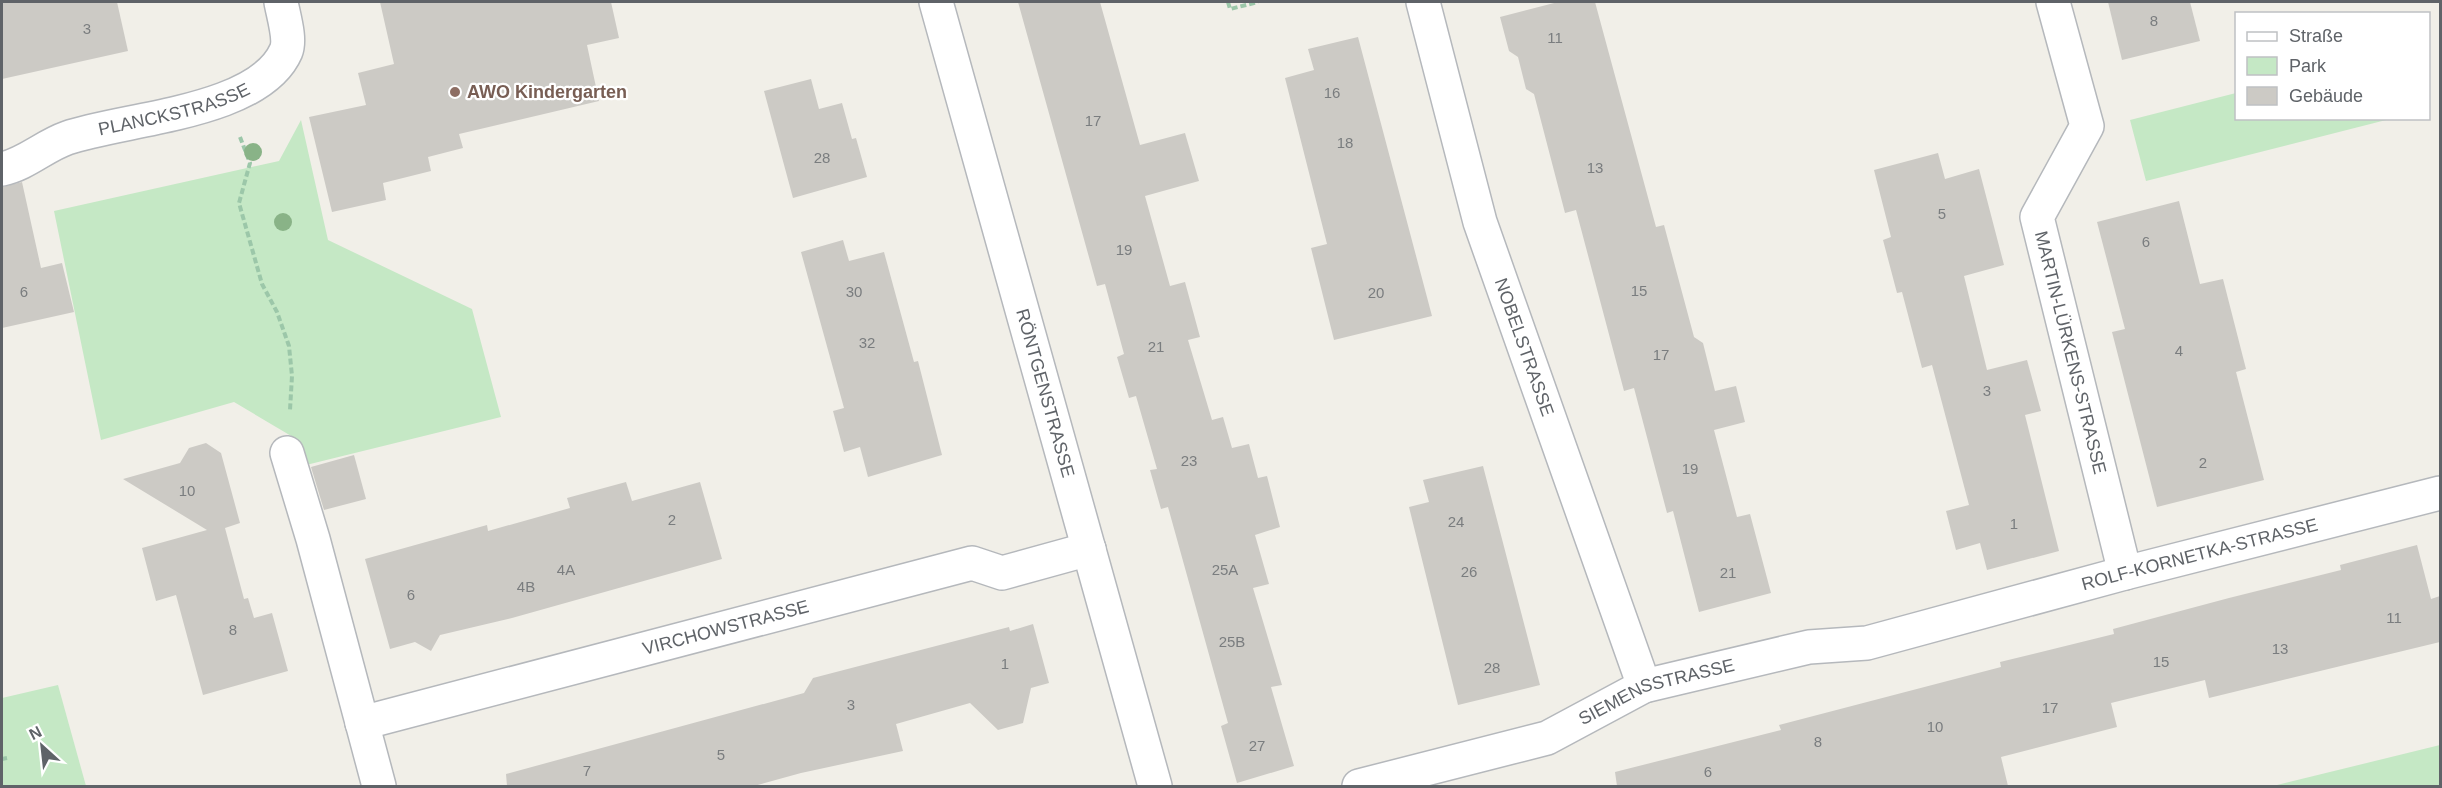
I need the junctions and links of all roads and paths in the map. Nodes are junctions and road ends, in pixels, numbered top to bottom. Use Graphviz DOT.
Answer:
graph roads {
  1 [pos="281,2"];
  2 [pos="936,2"];
  3 [pos="1228,2"];
  4 [pos="1258,2"];
  5 [pos="1424,2"];
  6 [pos="2053,2"];
  7 [pos="225,100"];
  8 [pos="2,169"];
  9 [pos="287,453"];
  10 [pos="2440,493"];
  11 [pos="1089,549"];
  12 [pos="2125,573"];
  13 [pos="1959,619"];
  14 [pos="1644,686"];
  15 [pos="362,723"];
  16 [pos="379,786"];
  17 [pos="1155,786"];
  18 [pos="1359,786"];
  1 -- 7 [label="street, PLANCKSTRASSE"];
  2 -- 11 [label="street, RÖNTGENSTRASSE"];
  3 -- 4 [label="path"];
  5 -- 14 [label="street, NOBELSTRASSE"];
  6 -- 12 [label="street, MARTIN-LÜRKENS-STRASSE"];
  7 -- 8 [label="street, PLANCKSTRASSE"];
  7 -- 9 [label="path"];
  9 -- 15 [label="street"];
  10 -- 12 [label="street, ROLF-KORNETKA-STRASSE"];
  11 -- 15 [label="street, VIRCHOWSTRASSE"];
  11 -- 17 [label="street, RÖNTGENSTRASSE"];
  12 -- 13 [label="street, ROLF-KORNETKA-STRASSE"];
  13 -- 14 [label="street, SIEMENSSTRASSE"];
  14 -- 18 [label="street, SIEMENSSTRASSE"];
  15 -- 16 [label="street"];
}
